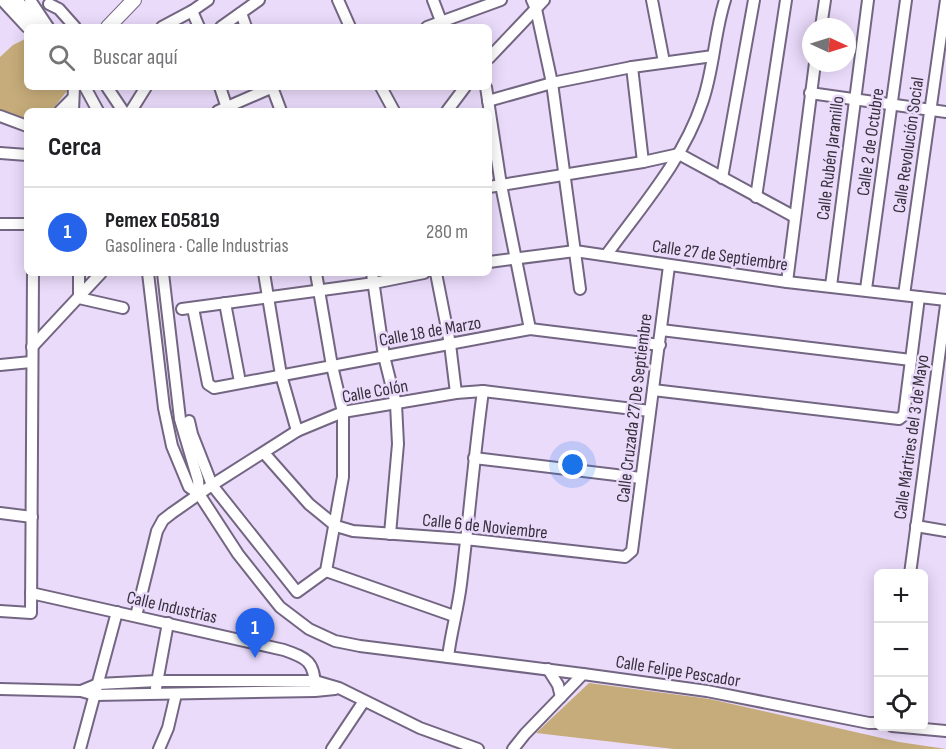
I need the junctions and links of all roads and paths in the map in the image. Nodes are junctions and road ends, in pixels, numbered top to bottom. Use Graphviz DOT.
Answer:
graph roads {
  1 [pos="2,0"];
  2 [pos="14,0"];
  3 [pos="30,0"];
  4 [pos="134,0"];
  5 [pos="208,0"];
  6 [pos="259,0"];
  7 [pos="338,0"];
  8 [pos="433,0"];
  9 [pos="501,0"];
  10 [pos="544,0"];
  11 [pos="652,0"];
  12 [pos="725,0"];
  13 [pos="754,0"];
  14 [pos="786,0"];
  15 [pos="825,0"];
  16 [pos="868,0"];
  17 [pos="906,0"];
  18 [pos="946,0"];
  19 [pos="47,2"];
  20 [pos="534,5"];
  21 [pos="241,13"];
  22 [pos="822,18"];
  23 [pos="196,20"];
  24 [pos="24,24"];
  25 [pos="37,24"];
  26 [pos="46,24"];
  27 [pos="62,24"];
  28 [pos="72,24"];
  29 [pos="112,24"];
  30 [pos="177,24"];
  31 [pos="225,24"];
  32 [pos="245,24"];
  33 [pos="349,24"];
  34 [pos="444,24"];
  35 [pos="492,54"];
  36 [pos="713,56"];
  37 [pos="664,62"];
  38 [pos="632,67"];
  39 [pos="814,72"];
  40 [pos="552,83"];
  41 [pos="87,90"];
  42 [pos="104,90"];
  43 [pos="109,90"];
  44 [pos="144,90"];
  45 [pos="221,90"];
  46 [pos="266,90"];
  47 [pos="273,90"];
  48 [pos="383,90"];
  49 [pos="463,90"];
  50 [pos="486,90"];
  51 [pos="74,92"];
  52 [pos="810,93"];
  53 [pos="854,99"];
  54 [pos="488,101"];
  55 [pos="892,104"];
  56 [pos="62,108"];
  57 [pos="73,108"];
  58 [pos="96,108"];
  59 [pos="113,108"];
  60 [pos="121,108"];
  61 [pos="133,108"];
  62 [pos="224,108"];
  63 [pos="228,108"];
  64 [pos="279,108"];
  65 [pos="392,108"];
  66 [pos="449,108"];
  67 [pos="489,108"];
  68 [pos="930,109"];
  69 [pos="946,112"];
  70 [pos="0,116"];
  71 [pos="24,125"];
  72 [pos="492,127"];
  73 [pos="0,153"];
  74 [pos="679,154"];
  75 [pos="24,155"];
  76 [pos="643,162"];
  77 [pos="565,175"];
  78 [pos="722,178"];
  79 [pos="501,185"];
  80 [pos="492,186"];
  81 [pos="756,197"];
  82 [pos="795,217"];
  83 [pos="0,224"];
  84 [pos="24,224"];
  85 [pos="575,251"];
  86 [pos="607,254"];
  87 [pos="515,258"];
  88 [pos="492,262"];
  89 [pos="669,266"];
  90 [pos="33,276"];
  91 [pos="79,276"];
  92 [pos="97,276"];
  93 [pos="148,276"];
  94 [pos="163,276"];
  95 [pos="264,276"];
  96 [pos="316,276"];
  97 [pos="393,276"];
  98 [pos="437,276"];
  99 [pos="373,278"];
  100 [pos="787,282"];
  101 [pos="831,286"];
  102 [pos="580,289"];
  103 [pos="866,289"];
  104 [pos="319,291"];
  105 [pos="904,295"];
  106 [pos="919,297"];
  107 [pos="79,298"];
  108 [pos="267,298"];
  109 [pos="946,300"];
  110 [pos="225,303"];
  111 [pos="946,305"];
  112 [pos="123,308"];
  113 [pos="530,329"];
  114 [pos="661,330"];
  115 [pos="450,344"];
  116 [pos="660,345"];
  117 [pos="32,347"];
  118 [pos="384,356"];
  119 [pos="911,360"];
  120 [pos="32,362"];
  121 [pos="0,364"];
  122 [pos="332,366"];
  123 [pos="281,375"];
  124 [pos="240,382"];
  125 [pos="653,390"];
  126 [pos="483,391"];
  127 [pos="456,393"];
  128 [pos="396,404"];
  129 [pos="651,411"];
  130 [pos="343,412"];
  131 [pos="189,421"];
  132 [pos="297,431"];
  133 [pos="264,453"];
  134 [pos="474,458"];
  135 [pos="641,478"];
  136 [pos="212,485"];
  137 [pos="199,494"];
  138 [pos="0,513"];
  139 [pos="33,517"];
  140 [pos="336,526"];
  141 [pos="916,526"];
  142 [pos="946,531"];
  143 [pos="390,534"];
  144 [pos="465,538"];
  145 [pos="630,554"];
  146 [pos="911,569"];
  147 [pos="326,571"];
  148 [pos="31,593"];
  149 [pos="0,611"];
  150 [pos="117,612"];
  151 [pos="136,616"];
  152 [pos="454,616"];
  153 [pos="168,623"];
  154 [pos="448,657"];
  155 [pos="548,669"];
  156 [pos="583,674"];
  157 [pos="157,681"];
  158 [pos="231,686"];
  159 [pos="315,686"];
  160 [pos="0,689"];
  161 [pos="97,689"];
  162 [pos="155,693"];
  163 [pos="176,694"];
  164 [pos="561,697"];
  165 [pos="364,702"];
  166 [pos="874,723"];
  167 [pos="928,730"];
  168 [pos="946,732"];
  169 [pos="80,749"];
  170 [pos="159,749"];
  171 [pos="332,749"];
  172 [pos="478,749"];
  173 [pos="513,749"];
  1 -- 24 [label="street"];
  2 -- 25 [label="street"];
  3 -- 26 [label="street"];
  4 -- 29 [label="street"];
  5 -- 23 [label="street"];
  6 -- 21 [label="street"];
  7 -- 33 [label="street"];
  8 -- 34 [label="street"];
  9 -- 34 [label="street"];
  10 -- 20 [label="street"];
  11 -- 37 [label="street"];
  12 -- 36 [label="street"];
  13 -- 78 [label="street"];
  14 -- 81 [label="street"];
  15 -- 22 [label="street"];
  16 -- 53 [label="street, Calle Rubén Jaramillo"];
  17 -- 55 [label="street, Calle 2 de Octubre"];
  18 -- 68 [label="street, Calle Revolución Social"];
  19 -- 27 [label="street"];
  19 -- 28 [label="street"];
  20 -- 35 [label="street"];
  20 -- 40 [label="street"];
  21 -- 31 [label="street"];
  21 -- 32 [label="street"];
  23 -- 30 [label="street"];
  36 -- 37 [label="street"];
  36 -- 74 [label="street"];
  37 -- 38 [label="street"];
  38 -- 40 [label="street"];
  38 -- 76 [label="street"];
  39 -- 52 [label="street"];
  40 -- 54 [label="street"];
  40 -- 77 [label="street"];
  41 -- 58 [label="street"];
  42 -- 59 [label="street"];
  43 -- 60 [label="street"];
  44 -- 61 [label="street"];
  45 -- 62 [label="street"];
  46 -- 63 [label="street"];
  47 -- 64 [label="street"];
  48 -- 65 [label="street"];
  49 -- 66 [label="street"];
  50 -- 54 [label="street"];
  51 -- 56 [label="street"];
  51 -- 57 [label="street"];
  52 -- 53 [label="street"];
  52 -- 82 [label="street"];
  53 -- 55 [label="street"];
  53 -- 101 [label="street, Calle Rubén Jaramillo"];
  54 -- 67 [label="street"];
  55 -- 68 [label="street"];
  55 -- 103 [label="street, Calle 2 de Octubre"];
  68 -- 69 [label="street"];
  68 -- 105 [label="street, Calle Revolución Social"];
  70 -- 71 [label="street"];
  72 -- 79 [label="street"];
  73 -- 75 [label="street"];
  74 -- 76 [label="street"];
  74 -- 78 [label="street"];
  74 -- 86 [label="street"];
  76 -- 77 [label="street"];
  77 -- 79 [label="street"];
  77 -- 85 [label="street"];
  78 -- 81 [label="street"];
  79 -- 80 [label="street"];
  79 -- 87 [label="street"];
  81 -- 82 [label="street"];
  82 -- 100 [label="street"];
  83 -- 84 [label="street"];
  85 -- 86 [label="street, Calle 27 de Septiembre"];
  85 -- 87 [label="street, Calle 27 de Septiembre"];
  85 -- 102 [label="street"];
  86 -- 89 [label="street, Calle 27 de Septiembre"];
  87 -- 88 [label="street, Calle 27 de Septiembre"];
  87 -- 113 [label="street"];
  89 -- 100 [label="street, Calle 27 de Septiembre"];
  89 -- 114 [label="street, Calle Cruzada 27 De Septiembre"];
  90 -- 117 [label="street"];
  91 -- 107 [label="street"];
  92 -- 107 [label="street"];
  93 -- 137 [label="street, Calle Felipe Pescador"];
  94 -- 137 [label="street"];
  95 -- 108 [label="street"];
  96 -- 104 [label="street"];
  97 -- 99 [label="street"];
  98 -- 115 [label="street"];
  99 -- 104 [label="street"];
  99 -- 118 [label="street"];
  100 -- 101 [label="street, Calle 27 de Septiembre"];
  101 -- 103 [label="street, Calle 27 de Septiembre"];
  103 -- 105 [label="street, Calle 27 de Septiembre"];
  104 -- 108 [label="street"];
  104 -- 122 [label="street"];
  105 -- 106 [label="street, Calle 27 de Septiembre"];
  106 -- 109 [label="street, Calle 27 de Septiembre"];
  106 -- 119 [label="street"];
  107 -- 112 [label="street"];
  107 -- 117 [label="street"];
  108 -- 110 [label="street"];
  108 -- 123 [label="street"];
  110 -- 124 [label="street"];
  110 -- 124 [label="street, Calle 18 de Marzo"];
  111 -- 141 [label="street, Calle Mártires del 3 de Mayo"];
  113 -- 115 [label="street, Calle 18 de Marzo"];
  113 -- 116 [label="street, Calle 18 de Marzo"];
  114 -- 116 [label="street, Calle Cruzada 27 De Septiembre"];
  114 -- 119 [label="street"];
  115 -- 118 [label="street, Calle 18 de Marzo"];
  115 -- 127 [label="street"];
  116 -- 125 [label="street, Calle Cruzada 27 De Septiembre"];
  117 -- 120 [label="street"];
  118 -- 122 [label="street, Calle 18 de Marzo"];
  118 -- 128 [label="street"];
  119 -- 125 [label="street"];
  120 -- 121 [label="street"];
  120 -- 139 [label="street"];
  122 -- 123 [label="street, Calle 18 de Marzo"];
  122 -- 130 [label="street"];
  123 -- 124 [label="street, Calle 18 de Marzo"];
  123 -- 132 [label="street"];
  125 -- 129 [label="street, Calle Cruzada 27 De Septiembre"];
  126 -- 127 [label="street, Calle Colón"];
  126 -- 129 [label="street, Calle Colón"];
  126 -- 134 [label="street"];
  127 -- 128 [label="street, Calle Colón"];
  128 -- 130 [label="street, Calle Colón"];
  128 -- 143 [label="street"];
  129 -- 135 [label="street, Calle Cruzada 27 De Septiembre"];
  130 -- 132 [label="street, Calle Colón"];
  130 -- 140 [label="street"];
  131 -- 136 [label="street"];
  132 -- 133 [label="street, Calle Colón"];
  133 -- 136 [label="street, Calle Colón"];
  133 -- 140 [label="street"];
  134 -- 135 [label="street"];
  134 -- 144 [label="street"];
  135 -- 145 [label="street, Calle Cruzada 27 De Septiembre"];
  136 -- 137 [label="street, Calle Colón"];
  136 -- 147 [label="street"];
  137 -- 151 [label="street, Calle Colón"];
  137 -- 154 [label="street, Calle Felipe Pescador"];
  138 -- 139 [label="street"];
  139 -- 148 [label="street"];
  140 -- 143 [label="street, Calle 6 de Noviembre"];
  140 -- 147 [label="street"];
  141 -- 142 [label="street"];
  141 -- 146 [label="street, Calle Mártires del 3 de Mayo"];
  143 -- 144 [label="street, Calle 6 de Noviembre"];
  144 -- 145 [label="street, Calle 6 de Noviembre"];
  144 -- 152 [label="street"];
  147 -- 152 [label="street"];
  148 -- 149 [label="street"];
  148 -- 150 [label="street, Calle Industrias"];
  150 -- 151 [label="street, Calle Industrias"];
  150 -- 161 [label="street"];
  151 -- 153 [label="street, Calle Industrias"];
  152 -- 154 [label="street"];
  153 -- 157 [label="street"];
  153 -- 159 [label="street, Calle Industrias"];
  154 -- 155 [label="street, Calle Felipe Pescador"];
  155 -- 156 [label="street, Calle Felipe Pescador"];
  155 -- 164 [label="street"];
  156 -- 164 [label="street"];
  156 -- 166 [label="street, Calle Felipe Pescador"];
  157 -- 158 [label="street"];
  157 -- 161 [label="street"];
  157 -- 162 [label="street"];
  158 -- 159 [label="street"];
  158 -- 163 [label="street"];
  159 -- 165 [label="street"];
  160 -- 161 [label="street"];
  161 -- 162 [label="street"];
  161 -- 169 [label="street"];
  162 -- 163 [label="street"];
  163 -- 170 [label="street"];
  164 -- 173 [label="street"];
  165 -- 171 [label="street"];
  165 -- 172 [label="street"];
  167 -- 168 [label="street"];
}
